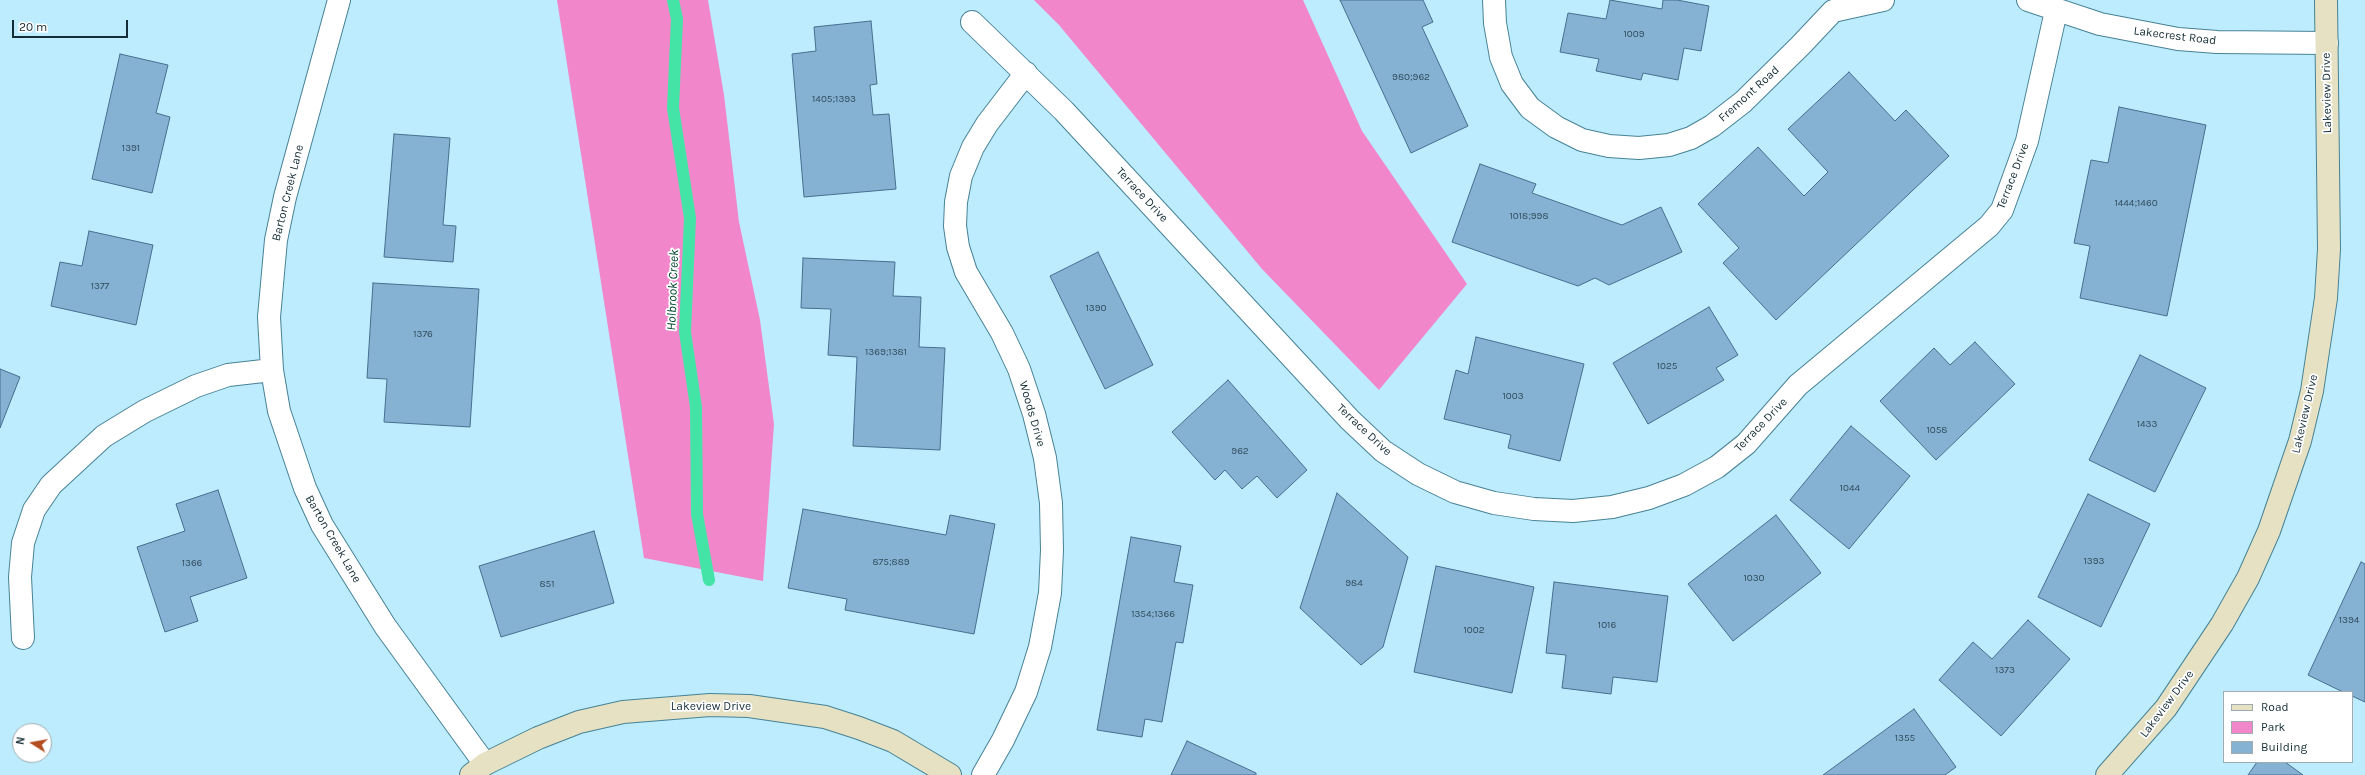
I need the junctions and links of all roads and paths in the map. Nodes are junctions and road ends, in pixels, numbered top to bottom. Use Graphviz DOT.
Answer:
graph roads {
  1 [pos="339,0"];
  2 [pos="1494,0"];
  3 [pos="1883,0"];
  4 [pos="2028,0"];
  5 [pos="2326,0"];
  6 [pos="1836,5"];
  7 [pos="2056,11"];
  8 [pos="972,22"];
  9 [pos="2327,43"];
  10 [pos="1026,73"];
  11 [pos="272,370"];
  12 [pos="23,638"];
  13 [pos="478,770"];
  14 [pos="950,775"];
  15 [pos="983,775"];
  16 [pos="2107,775"];
  1 -- 11 [label="street, Barton Creek Lane"];
  2 -- 6 [label="street, Fremont Road"];
  3 -- 6 [label="street, Fremont Road"];
  4 -- 7 [label="street, Lakecrest Road"];
  5 -- 9 [label="street, Lakeview Drive"];
  7 -- 9 [label="street, Lakecrest Road"];
  7 -- 10 [label="street, Terrace Drive"];
  8 -- 10 [label="street, Terrace Drive"];
  9 -- 16 [label="street, Lakeview Drive"];
  10 -- 15 [label="street, Woods Drive"];
  11 -- 12 [label="street"];
  11 -- 13 [label="street, Barton Creek Lane"];
  13 -- 14 [label="street, Lakeview Drive"];
}
